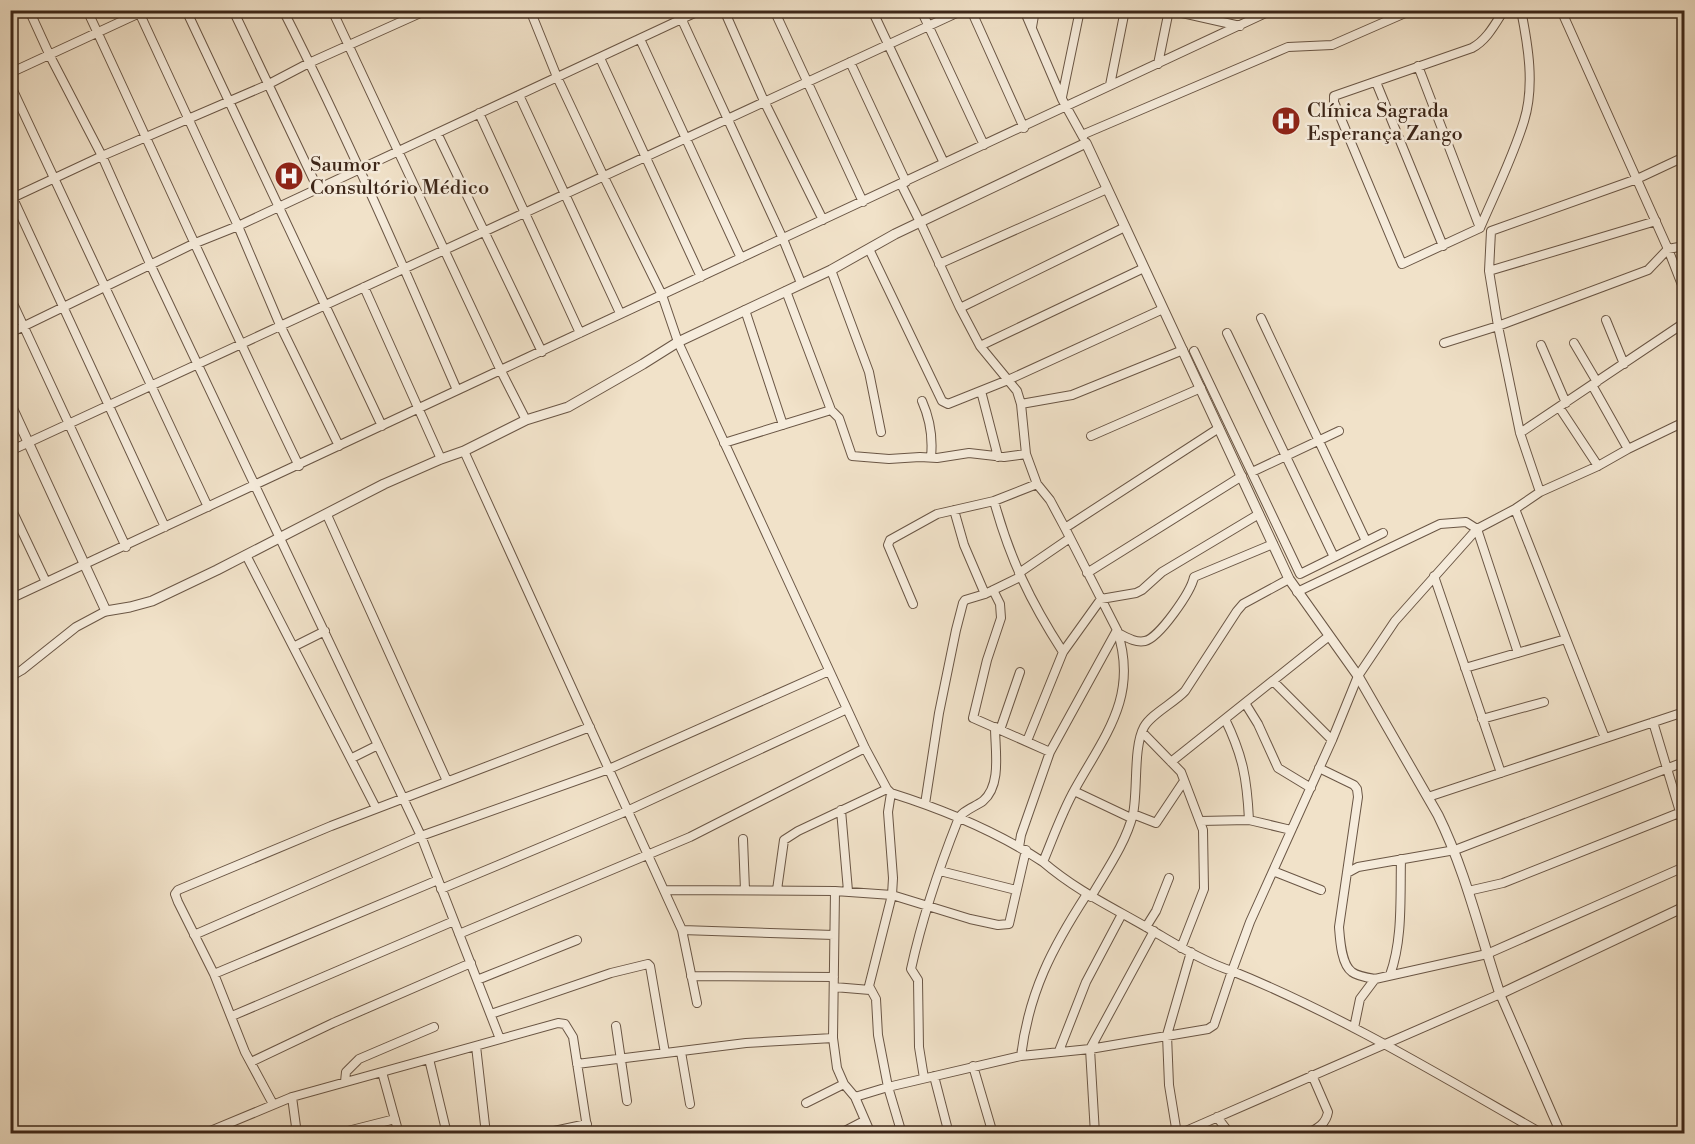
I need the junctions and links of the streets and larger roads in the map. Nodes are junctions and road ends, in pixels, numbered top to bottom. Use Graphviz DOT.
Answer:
graph roads {
  1 [pos="29,10"];
  2 [pos="87,10"];
  3 [pos="186,10"];
  4 [pos="233,10"];
  5 [pos="283,10"];
  6 [pos="332,10"];
  7 [pos="427,10"];
  8 [pos="530,10"];
  9 [pos="701,10"];
  10 [pos="724,10"];
  11 [pos="774,10"];
  12 [pos="872,10"];
  13 [pos="921,10"];
  14 [pos="963,10"];
  15 [pos="971,10"];
  16 [pos="1024,10"];
  17 [pos="1035,10"];
  18 [pos="1080,10"];
  19 [pos="1125,10"];
  20 [pos="1216,10"];
  21 [pos="1272,10"];
  22 [pos="1412,10"];
  23 [pos="1504,10"];
  24 [pos="1521,10"];
  25 [pos="1562,10"];
  26 [pos="1169,11"];
  27 [pos="141,12"];
  28 [pos="1260,14"];
  29 [pos="682,20"];
  30 [pos="1214,20"];
  31 [pos="928,26"];
  32 [pos="1240,26"];
  33 [pos="1032,27"];
  34 [pos="98,33"];
  35 [pos="640,39"];
  36 [pos="887,44"];
  37 [pos="349,46"];
  38 [pos="50,56"];
  39 [pos="600,58"];
  40 [pos="850,62"];
  41 [pos="309,63"];
  42 [pos="1158,64"];
  43 [pos="1418,66"];
  44 [pos="10,73"];
  45 [pos="557,77"];
  46 [pos="807,82"];
  47 [pos="1376,82"];
  48 [pos="10,84"];
  49 [pos="267,85"];
  50 [pos="1110,86"];
  51 [pos="519,95"];
  52 [pos="1062,99"];
  53 [pos="229,101"];
  54 [pos="764,101"];
  55 [pos="1067,106"];
  56 [pos="479,113"];
  57 [pos="727,119"];
  58 [pos="187,120"];
  59 [pos="1024,128"];
  60 [pos="437,134"];
  61 [pos="147,137"];
  62 [pos="685,139"];
  63 [pos="1084,139"];
  64 [pos="984,145"];
  65 [pos="398,152"];
  66 [pos="102,156"];
  67 [pos="645,157"];
  68 [pos="1684,157"];
  69 [pos="944,163"];
  70 [pos="358,170"];
  71 [pos="603,176"];
  72 [pos="55,178"];
  73 [pos="1636,179"];
  74 [pos="903,183"];
  75 [pos="318,189"];
  76 [pos="1107,189"];
  77 [pos="564,194"];
  78 [pos="11,196"];
  79 [pos="863,202"];
  80 [pos="279,207"];
  81 [pos="525,213"];
  82 [pos="823,220"];
  83 [pos="1656,221"];
  84 [pos="920,222"];
  85 [pos="238,226"];
  86 [pos="1125,227"];
  87 [pos="1480,228"];
  88 [pos="484,231"];
  89 [pos="783,239"];
  90 [pos="193,244"];
  91 [pos="1443,246"];
  92 [pos="1684,246"];
  93 [pos="869,249"];
  94 [pos="1668,249"];
  95 [pos="444,250"];
  96 [pos="741,258"];
  97 [pos="939,264"];
  98 [pos="151,266"];
  99 [pos="404,268"];
  100 [pos="1144,268"];
  101 [pos="831,270"];
  102 [pos="1489,271"];
  103 [pos="701,277"];
  104 [pos="801,283"];
  105 [pos="364,287"];
  106 [pos="106,288"];
  107 [pos="1684,290"];
  108 [pos="786,291"];
  109 [pos="662,295"];
  110 [pos="10,297"];
  111 [pos="325,305"];
  112 [pos="64,307"];
  113 [pos="960,308"];
  114 [pos="1163,309"];
  115 [pos="745,310"];
  116 [pos="620,313"];
  117 [pos="1261,318"];
  118 [pos="1606,320"];
  119 [pos="1684,323"];
  120 [pos="280,325"];
  121 [pos="24,326"];
  122 [pos="1498,326"];
  123 [pos="10,333"];
  124 [pos="580,333"];
  125 [pos="1227,333"];
  126 [pos="678,342"];
  127 [pos="1444,343"];
  128 [pos="1574,343"];
  129 [pos="241,345"];
  130 [pos="1541,345"];
  131 [pos="980,346"];
  132 [pos="1183,350"];
  133 [pos="1194,351"];
  134 [pos="542,352"];
  135 [pos="198,364"];
  136 [pos="1624,364"];
  137 [pos="501,370"];
  138 [pos="1008,380"];
  139 [pos="1595,383"];
  140 [pos="151,386"];
  141 [pos="1201,388"];
  142 [pos="457,390"];
  143 [pos="981,391"];
  144 [pos="922,401"];
  145 [pos="10,403"];
  146 [pos="1021,404"];
  147 [pos="1562,405"];
  148 [pos="108,406"];
  149 [pos="419,410"];
  150 [pos="831,410"];
  151 [pos="526,420"];
  152 [pos="1684,422"];
  153 [pos="69,423"];
  154 [pos="783,424"];
  155 [pos="382,426"];
  156 [pos="1219,428"];
  157 [pos="1339,430"];
  158 [pos="881,432"];
  159 [pos="1520,433"];
  160 [pos="1091,436"];
  161 [pos="1319,440"];
  162 [pos="29,443"];
  163 [pos="724,443"];
  164 [pos="339,446"];
  165 [pos="1628,449"];
  166 [pos="10,451"];
  167 [pos="465,451"];
  168 [pos="1026,454"];
  169 [pos="1286,456"];
  170 [pos="931,457"];
  171 [pos="998,457"];
  172 [pos="441,459"];
  173 [pos="299,465"];
  174 [pos="1598,466"];
  175 [pos="1252,472"];
  176 [pos="1242,476"];
  177 [pos="1037,484"];
  178 [pos="255,485"];
  179 [pos="1540,492"];
  180 [pos="994,501"];
  181 [pos="10,506"];
  182 [pos="208,507"];
  183 [pos="1515,509"];
  184 [pos="954,510"];
  185 [pos="1259,514"];
  186 [pos="327,515"];
  187 [pos="165,527"];
  188 [pos="1065,528"];
  189 [pos="1477,529"];
  190 [pos="1383,533"];
  191 [pos="280,537"];
  192 [pos="1070,538"];
  193 [pos="1366,541"];
  194 [pos="1273,544"];
  195 [pos="126,547"];
  196 [pos="246,555"];
  197 [pos="1334,557"];
  198 [pos="86,565"];
  199 [pos="1087,573"];
  200 [pos="1020,575"];
  201 [pos="1434,576"];
  202 [pos="1289,579"];
  203 [pos="46,582"];
  204 [pos="993,590"];
  205 [pos="1297,592"];
  206 [pos="985,594"];
  207 [pos="10,599"];
  208 [pos="1101,599"];
  209 [pos="913,604"];
  210 [pos="106,611"];
  211 [pos="325,631"];
  212 [pos="1117,632"];
  213 [pos="1329,636"];
  214 [pos="1566,639"];
  215 [pos="295,646"];
  216 [pos="1063,652"];
  217 [pos="1518,653"];
  218 [pos="1465,668"];
  219 [pos="829,671"];
  220 [pos="1020,672"];
  221 [pos="1358,676"];
  222 [pos="10,677"];
  223 [pos="1273,681"];
  224 [pos="1544,702"];
  225 [pos="1245,703"];
  226 [pos="847,709"];
  227 [pos="1684,712"];
  228 [pos="1225,719"];
  229 [pos="1482,719"];
  230 [pos="1653,722"];
  231 [pos="590,727"];
  232 [pos="998,729"];
  233 [pos="1142,732"];
  234 [pos="1605,738"];
  235 [pos="1332,740"];
  236 [pos="1027,741"];
  237 [pos="378,745"];
  238 [pos="865,748"];
  239 [pos="1050,752"];
  240 [pos="352,758"];
  241 [pos="1172,762"];
  242 [pos="1684,762"];
  243 [pos="1319,768"];
  244 [pos="609,769"];
  245 [pos="1667,769"];
  246 [pos="1501,773"];
  247 [pos="447,781"];
  248 [pos="1185,781"];
  249 [pos="1311,788"];
  250 [pos="889,791"];
  251 [pos="1074,791"];
  252 [pos="1428,797"];
  253 [pos="403,798"];
  254 [pos="925,804"];
  255 [pos="376,808"];
  256 [pos="627,810"];
  257 [pos="841,810"];
  258 [pos="1683,811"];
  259 [pos="1132,816"];
  260 [pos="959,817"];
  261 [pos="1249,820"];
  262 [pos="1200,821"];
  263 [pos="1684,825"];
  264 [pos="1291,830"];
  265 [pos="421,836"];
  266 [pos="743,839"];
  267 [pos="1022,849"];
  268 [pos="1455,850"];
  269 [pos="646,854"];
  270 [pos="1401,859"];
  271 [pos="1043,862"];
  272 [pos="1684,867"];
  273 [pos="940,871"];
  274 [pos="1273,871"];
  275 [pos="1347,873"];
  276 [pos="1169,878"];
  277 [pos="438,880"];
  278 [pos="441,889"];
  279 [pos="664,890"];
  280 [pos="745,890"];
  281 [pos="777,890"];
  282 [pos="1321,890"];
  283 [pos="835,891"];
  284 [pos="848,891"];
  285 [pos="1016,891"];
  286 [pos="1468,891"];
  287 [pos="892,895"];
  288 [pos="1089,896"];
  289 [pos="928,907"];
  290 [pos="1684,907"];
  291 [pos="1122,914"];
  292 [pos="454,921"];
  293 [pos="1150,929"];
  294 [pos="682,930"];
  295 [pos="459,934"];
  296 [pos="194,935"];
  297 [pos="834,935"];
  298 [pos="577,940"];
  299 [pos="1181,948"];
  300 [pos="1191,952"];
  301 [pos="1487,954"];
  302 [pos="471,963"];
  303 [pos="1232,971"];
  304 [pos="214,974"];
  305 [pos="1390,975"];
  306 [pos="691,976"];
  307 [pos="834,977"];
  308 [pos="1375,979"];
  309 [pos="477,980"];
  310 [pos="834,987"];
  311 [pos="870,990"];
  312 [pos="1500,994"];
  313 [pos="697,1003"];
  314 [pos="491,1014"];
  315 [pos="232,1016"];
  316 [pos="616,1026"];
  317 [pos="434,1027"];
  318 [pos="1354,1028"];
  319 [pos="1167,1035"];
  320 [pos="833,1038"];
  321 [pos="501,1039"];
  322 [pos="1385,1043"];
  323 [pos="476,1046"];
  324 [pos="1090,1049"];
  325 [pos="1059,1051"];
  326 [pos="681,1052"];
  327 [pos="665,1053"];
  328 [pos="1021,1056"];
  329 [pos="429,1059"];
  330 [pos="621,1059"];
  331 [pos="251,1062"];
  332 [pos="578,1064"];
  333 [pos="973,1066"];
  334 [pos="382,1072"];
  335 [pos="1312,1075"];
  336 [pos="934,1076"];
  337 [pos="924,1078"];
  338 [pos="345,1082"];
  339 [pos="844,1083"];
  340 [pos="888,1087"];
  341 [pos="292,1097"];
  342 [pos="855,1097"];
  343 [pos="627,1101"];
  344 [pos="806,1103"];
  345 [pos="273,1104"];
  346 [pos="690,1104"];
  347 [pos="1217,1117"];
  348 [pos="395,1119"];
  349 [pos="864,1121"];
  350 [pos="587,1124"];
  351 [pos="1195,1126"];
  352 [pos="1540,1132"];
  353 [pos="206,1133"];
  354 [pos="1562,1133"];
  355 [pos="297,1134"];
  356 [pos="336,1134"];
  357 [pos="399,1134"];
  358 [pos="447,1134"];
  359 [pos="486,1134"];
  360 [pos="540,1134"];
  361 [pos="588,1134"];
  362 [pos="839,1134"];
  363 [pos="871,1134"];
  364 [pos="902,1134"];
  365 [pos="950,1134"];
  366 [pos="993,1134"];
  367 [pos="1095,1134"];
  368 [pos="1178,1134"];
  369 [pos="1201,1134"];
  370 [pos="1230,1134"];
  371 [pos="1307,1134"];
  1 -- 38 [label="street"];
  2 -- 34 [label="street"];
  3 -- 53 [label="street"];
  4 -- 49 [label="street"];
  5 -- 41 [label="street"];
  6 -- 37 [label="street"];
  7 -- 37 [label="street"];
  8 -- 45 [label="street"];
  9 -- 29 [label="street"];
  10 -- 54 [label="street"];
  11 -- 46 [label="street"];
  12 -- 36 [label="street"];
  13 -- 31 [label="street"];
  14 -- 31 [label="street"];
  15 -- 59 [label="street"];
  16 -- 33 [label="street"];
  17 -- 33 [label="street"];
  18 -- 52 [label="street"];
  19 -- 50 [label="street"];
  20 -- 30 [label="street"];
  21 -- 28 [label="street"];
  22 -- 63 [label="street"];
  23 -- 43 [label="street"];
  24 -- 87 [label="street"];
  25 -- 73 [label="street"];
  26 -- 30 [label="street"];
  26 -- 42 [label="street"];
  27 -- 34 [label="street"];
  27 -- 58 [label="street"];
  28 -- 32 [label="street"];
  29 -- 35 [label="street"];
  29 -- 57 [label="street"];
  30 -- 32 [label="street"];
  31 -- 36 [label="street"];
  31 -- 64 [label="street"];
  32 -- 42 [label="street"];
  33 -- 52 [label="street"];
  34 -- 38 [label="street"];
  34 -- 61 [label="street"];
  35 -- 39 [label="street"];
  35 -- 62 [label="street"];
  36 -- 40 [label="street"];
  36 -- 69 [label="street"];
  37 -- 41 [label="street"];
  37 -- 65 [label="street"];
  38 -- 44 [label="street"];
  38 -- 66 [label="street"];
  39 -- 45 [label="street"];
  39 -- 67 [label="street"];
  40 -- 46 [label="street"];
  40 -- 74 [label="street"];
  41 -- 49 [label="street"];
  41 -- 70 [label="street"];
  42 -- 50 [label="street"];
  43 -- 47 [label="street"];
  43 -- 87 [label="street"];
  45 -- 51 [label="street"];
  45 -- 71 [label="street"];
  46 -- 54 [label="street"];
  46 -- 79 [label="street"];
  47 -- 91 [label="street"];
  47 -- 91 [label="street"];
  48 -- 72 [label="street"];
  49 -- 53 [label="street"];
  49 -- 75 [label="street"];
  50 -- 55 [label="street"];
  51 -- 56 [label="street"];
  51 -- 77 [label="street"];
  52 -- 55 [label="street"];
  53 -- 58 [label="street"];
  53 -- 80 [label="street"];
  54 -- 57 [label="street"];
  54 -- 82 [label="street"];
  55 -- 59 [label="street"];
  55 -- 63 [label="street"];
  56 -- 60 [label="street"];
  56 -- 81 [label="street"];
  57 -- 62 [label="street"];
  57 -- 89 [label="street"];
  58 -- 61 [label="street"];
  58 -- 85 [label="street"];
  59 -- 64 [label="street"];
  60 -- 65 [label="street"];
  60 -- 88 [label="street"];
  61 -- 66 [label="street"];
  61 -- 90 [label="street"];
  62 -- 67 [label="street"];
  62 -- 96 [label="street"];
  63 -- 76 [label="street"];
  63 -- 84 [label="street"];
  64 -- 69 [label="street"];
  65 -- 70 [label="street"];
  65 -- 95 [label="street"];
  66 -- 72 [label="street"];
  66 -- 98 [label="street"];
  67 -- 71 [label="street"];
  67 -- 103 [label="street"];
  68 -- 73 [label="street"];
  69 -- 74 [label="street"];
  70 -- 75 [label="street"];
  70 -- 99 [label="street"];
  71 -- 77 [label="street"];
  71 -- 109 [label="street"];
  72 -- 78 [label="street"];
  72 -- 106 [label="street"];
  73 -- 83 [label="street"];
  73 -- 102 [label="street"];
  74 -- 79 [label="street"];
  74 -- 84 [label="street"];
  75 -- 80 [label="street"];
  76 -- 86 [label="street"];
  76 -- 97 [label="street"];
  77 -- 81 [label="street"];
  77 -- 116 [label="street"];
  78 -- 112 [label="street"];
  79 -- 82 [label="street"];
  80 -- 85 [label="street"];
  80 -- 111 [label="street"];
  81 -- 88 [label="street"];
  81 -- 124 [label="street"];
  82 -- 89 [label="street"];
  83 -- 94 [label="street"];
  83 -- 102 [label="street"];
  84 -- 93 [label="street"];
  84 -- 97 [label="street"];
  85 -- 90 [label="street"];
  85 -- 120 [label="street"];
  86 -- 100 [label="street"];
  86 -- 113 [label="street"];
  87 -- 91 [label="street"];
  88 -- 95 [label="street"];
  88 -- 134 [label="street"];
  89 -- 96 [label="street"];
  89 -- 104 [label="street"];
  90 -- 98 [label="street"];
  90 -- 129 [label="street"];
  92 -- 94 [label="street"];
  93 -- 101 [label="street"];
  93 -- 143 [label="street"];
  94 -- 107 [label="street"];
  94 -- 122 [label="street"];
  95 -- 99 [label="street"];
  95 -- 137 [label="street"];
  96 -- 103 [label="street"];
  97 -- 113 [label="street"];
  98 -- 106 [label="street"];
  98 -- 135 [label="street"];
  99 -- 105 [label="street"];
  99 -- 142 [label="street"];
  100 -- 114 [label="street"];
  100 -- 131 [label="street"];
  101 -- 104 [label="street"];
  101 -- 158 [label="street"];
  102 -- 122 [label="street"];
  103 -- 109 [label="street"];
  104 -- 108 [label="street"];
  105 -- 111 [label="street"];
  105 -- 149 [label="street"];
  106 -- 112 [label="street"];
  106 -- 140 [label="street"];
  108 -- 115 [label="street"];
  108 -- 150 [label="street"];
  109 -- 116 [label="street"];
  109 -- 126 [label="street"];
  110 -- 121 [label="street"];
  111 -- 120 [label="street"];
  111 -- 155 [label="street"];
  112 -- 121 [label="street"];
  112 -- 148 [label="street"];
  113 -- 131 [label="street"];
  114 -- 132 [label="street"];
  114 -- 138 [label="street"];
  115 -- 126 [label="street"];
  115 -- 154 [label="street"];
  116 -- 124 [label="street"];
  117 -- 161 [label="street"];
  118 -- 136 [label="street"];
  119 -- 136 [label="street"];
  120 -- 129 [label="street"];
  120 -- 164 [label="street"];
  121 -- 123 [label="street"];
  121 -- 153 [label="street"];
  122 -- 127 [label="street"];
  122 -- 159 [label="street"];
  124 -- 134 [label="street"];
  125 -- 169 [label="street"];
  126 -- 151 [label="street"];
  126 -- 163 [label="street"];
  128 -- 139 [label="street"];
  129 -- 135 [label="street"];
  129 -- 173 [label="street"];
  130 -- 147 [label="street"];
  131 -- 138 [label="street"];
  132 -- 141 [label="street"];
  132 -- 146 [label="street"];
  133 -- 175 [label="street"];
  134 -- 137 [label="street"];
  135 -- 140 [label="street"];
  135 -- 178 [label="street"];
  136 -- 139 [label="street"];
  137 -- 142 [label="street"];
  137 -- 151 [label="street"];
  138 -- 143 [label="street"];
  138 -- 146 [label="street"];
  139 -- 147 [label="street"];
  139 -- 165 [label="street"];
  140 -- 148 [label="street"];
  140 -- 182 [label="street"];
  141 -- 156 [label="street"];
  141 -- 160 [label="street"];
  142 -- 149 [label="street"];
  143 -- 171 [label="street"];
  144 -- 170 [label="street"];
  145 -- 162 [label="street"];
  146 -- 168 [label="street"];
  147 -- 159 [label="street"];
  147 -- 174 [label="street"];
  148 -- 153 [label="street"];
  148 -- 187 [label="street"];
  149 -- 155 [label="street"];
  149 -- 172 [label="street"];
  150 -- 154 [label="street"];
  150 -- 170 [label="street"];
  151 -- 167 [label="street"];
  152 -- 165 [label="street"];
  153 -- 162 [label="street"];
  153 -- 195 [label="street"];
  154 -- 163 [label="street"];
  155 -- 164 [label="street"];
  156 -- 176 [label="street"];
  156 -- 188 [label="street"];
  157 -- 161 [label="street"];
  159 -- 179 [label="street"];
  161 -- 169 [label="street"];
  161 -- 193 [label="street"];
  162 -- 166 [label="street"];
  162 -- 198 [label="street"];
  163 -- 219 [label="street"];
  164 -- 173 [label="street"];
  165 -- 174 [label="street"];
  167 -- 172 [label="street"];
  167 -- 231 [label="street"];
  168 -- 171 [label="street"];
  168 -- 177 [label="street"];
  169 -- 175 [label="street"];
  169 -- 197 [label="street"];
  170 -- 171 [label="street"];
  172 -- 186 [label="street"];
  173 -- 178 [label="street"];
  174 -- 179 [label="street"];
  175 -- 197 [label="street"];
  176 -- 185 [label="street"];
  176 -- 199 [label="street"];
  177 -- 180 [label="street"];
  177 -- 188 [label="street"];
  178 -- 182 [label="street"];
  178 -- 191 [label="street"];
  179 -- 183 [label="street"];
  180 -- 184 [label="street"];
  180 -- 200 [label="street"];
  181 -- 203 [label="street"];
  182 -- 187 [label="street"];
  183 -- 189 [label="street"];
  183 -- 214 [label="street"];
  184 -- 206 [label="street"];
  184 -- 209 [label="street"];
  185 -- 194 [label="street"];
  185 -- 208 [label="street"];
  186 -- 191 [label="street"];
  186 -- 247 [label="street"];
  187 -- 195 [label="street"];
  188 -- 192 [label="street"];
  189 -- 201 [label="street"];
  189 -- 205 [label="street"];
  189 -- 217 [label="street"];
  190 -- 193 [label="street"];
  191 -- 196 [label="street"];
  191 -- 211 [label="street"];
  192 -- 199 [label="street"];
  192 -- 200 [label="street"];
  193 -- 197 [label="street"];
  194 -- 202 [label="street"];
  194 -- 212 [label="street"];
  195 -- 198 [label="street"];
  196 -- 210 [label="street"];
  196 -- 215 [label="street"];
  198 -- 203 [label="street"];
  198 -- 210 [label="street"];
  199 -- 208 [label="street"];
  200 -- 204 [label="street"];
  200 -- 216 [label="street"];
  201 -- 218 [label="street"];
  201 -- 221 [label="street"];
  202 -- 205 [label="street"];
  202 -- 233 [label="street"];
  203 -- 207 [label="street"];
  204 -- 206 [label="street"];
  204 -- 232 [label="street"];
  205 -- 213 [label="street"];
  206 -- 254 [label="street"];
  208 -- 212 [label="street"];
  208 -- 216 [label="street"];
  210 -- 222 [label="street"];
  211 -- 215 [label="street"];
  211 -- 237 [label="street"];
  212 -- 239 [label="street"];
  212 -- 251 [label="street"];
  213 -- 221 [label="street"];
  213 -- 223 [label="street"];
  214 -- 217 [label="street"];
  214 -- 234 [label="street"];
  215 -- 240 [label="street"];
  216 -- 236 [label="street"];
  217 -- 218 [label="street"];
  218 -- 229 [label="street"];
  219 -- 226 [label="street"];
  219 -- 244 [label="street"];
  220 -- 232 [label="street"];
  221 -- 235 [label="street"];
  221 -- 252 [label="street"];
  223 -- 225 [label="street"];
  223 -- 235 [label="street"];
  224 -- 229 [label="street"];
  225 -- 228 [label="street"];
  225 -- 249 [label="street"];
  226 -- 238 [label="street"];
  226 -- 256 [label="street"];
  227 -- 230 [label="street"];
  228 -- 241 [label="street"];
  228 -- 261 [label="street"];
  229 -- 246 [label="street"];
  230 -- 234 [label="street"];
  230 -- 245 [label="street"];
  231 -- 244 [label="street"];
  231 -- 247 [label="street"];
  232 -- 236 [label="street"];
  232 -- 260 [label="street"];
  233 -- 241 [label="street"];
  233 -- 259 [label="street"];
  234 -- 246 [label="street"];
  235 -- 243 [label="street"];
  236 -- 239 [label="street"];
  237 -- 240 [label="street"];
  237 -- 253 [label="street"];
  238 -- 250 [label="street"];
  238 -- 269 [label="street"];
  239 -- 267 [label="street"];
  240 -- 255 [label="street"];
  241 -- 248 [label="street"];
  242 -- 245 [label="street"];
  243 -- 249 [label="street"];
  243 -- 275 [label="street"];
  244 -- 256 [label="street"];
  244 -- 265 [label="street"];
  245 -- 258 [label="street"];
  245 -- 268 [label="street"];
  246 -- 252 [label="street"];
  247 -- 253 [label="street"];
  248 -- 259 [label="street"];
  248 -- 262 [label="street"];
  249 -- 264 [label="street"];
  250 -- 254 [label="street"];
  250 -- 257 [label="street"];
  250 -- 287 [label="street"];
  251 -- 259 [label="street"];
  251 -- 271 [label="street"];
  252 -- 268 [label="street"];
  253 -- 255 [label="street"];
  253 -- 265 [label="street"];
  254 -- 260 [label="street"];
  255 -- 296 [label="street"];
  256 -- 269 [label="street"];
  256 -- 278 [label="street"];
  257 -- 281 [label="street"];
  257 -- 284 [label="street"];
  258 -- 263 [label="street"];
  258 -- 286 [label="street"];
  259 -- 288 [label="street"];
  260 -- 267 [label="street"];
  260 -- 273 [label="street"];
  261 -- 262 [label="street"];
  261 -- 264 [label="street"];
  262 -- 299 [label="street"];
  264 -- 274 [label="street"];
  265 -- 277 [label="street"];
  265 -- 296 [label="street"];
  266 -- 280 [label="street"];
  267 -- 271 [label="street"];
  267 -- 285 [label="street"];
  268 -- 270 [label="street"];
  268 -- 286 [label="street"];
  269 -- 279 [label="street"];
  269 -- 295 [label="street"];
  270 -- 275 [label="street"];
  270 -- 305 [label="street"];
  271 -- 288 [label="street"];
  272 -- 301 [label="street"];
  273 -- 285 [label="street"];
  273 -- 289 [label="street"];
  274 -- 282 [label="street"];
  274 -- 303 [label="street"];
  275 -- 308 [label="street"];
  276 -- 293 [label="street"];
  277 -- 278 [label="street"];
  277 -- 304 [label="street"];
  278 -- 292 [label="street"];
  279 -- 280 [label="street"];
  279 -- 294 [label="street"];
  280 -- 281 [label="street"];
  281 -- 283 [label="street"];
  283 -- 284 [label="street"];
  283 -- 297 [label="street"];
  284 -- 287 [label="street"];
  285 -- 289 [label="street"];
  286 -- 301 [label="street"];
  287 -- 289 [label="street"];
  287 -- 311 [label="street"];
  288 -- 291 [label="street"];
  288 -- 328 [label="street"];
  289 -- 337 [label="street"];
  290 -- 312 [label="street"];
  291 -- 293 [label="street"];
  291 -- 325 [label="street"];
  292 -- 295 [label="street"];
  292 -- 315 [label="street"];
  293 -- 299 [label="street"];
  293 -- 324 [label="street"];
  294 -- 297 [label="street"];
  294 -- 306 [label="street"];
  295 -- 302 [label="street"];
  296 -- 304 [label="street"];
  297 -- 307 [label="street"];
  298 -- 309 [label="street"];
  299 -- 300 [label="street"];
  300 -- 303 [label="street"];
  300 -- 319 [label="street"];
  301 -- 305 [label="street"];
  301 -- 312 [label="street"];
  302 -- 309 [label="street"];
  302 -- 331 [label="street"];
  303 -- 318 [label="street"];
  303 -- 319 [label="street"];
  304 -- 315 [label="street"];
  305 -- 308 [label="street"];
  306 -- 307 [label="street"];
  306 -- 313 [label="street"];
  307 -- 310 [label="street"];
  308 -- 318 [label="street"];
  309 -- 314 [label="street"];
  310 -- 311 [label="street"];
  310 -- 320 [label="street"];
  311 -- 340 [label="street"];
  312 -- 322 [label="street"];
  312 -- 354 [label="street"];
  314 -- 321 [label="street"];
  314 -- 327 [label="street"];
  315 -- 331 [label="street"];
  316 -- 330 [label="street"];
  317 -- 338 [label="street"];
  318 -- 322 [label="street"];
  319 -- 324 [label="street"];
  319 -- 368 [label="street"];
  320 -- 326 [label="street"];
  320 -- 339 [label="street"];
  321 -- 323 [label="street"];
  321 -- 332 [label="street"];
  322 -- 335 [label="street"];
  322 -- 352 [label="street"];
  323 -- 329 [label="street"];
  323 -- 359 [label="street"];
  324 -- 325 [label="street"];
  324 -- 367 [label="street"];
  325 -- 328 [label="street"];
  326 -- 327 [label="street"];
  326 -- 346 [label="street"];
  327 -- 330 [label="street"];
  328 -- 333 [label="street"];
  329 -- 334 [label="street"];
  329 -- 358 [label="street"];
  330 -- 332 [label="street"];
  330 -- 343 [label="street"];
  331 -- 345 [label="street"];
  332 -- 350 [label="street"];
  333 -- 336 [label="street"];
  333 -- 366 [label="street"];
  334 -- 338 [label="street"];
  334 -- 348 [label="street"];
  335 -- 347 [label="street"];
  335 -- 371 [label="street"];
  336 -- 337 [label="street"];
  336 -- 365 [label="street"];
  337 -- 340 [label="street"];
  338 -- 341 [label="street"];
  339 -- 342 [label="street"];
  339 -- 344 [label="street"];
  340 -- 342 [label="street"];
  340 -- 364 [label="street"];
  341 -- 345 [label="street"];
  341 -- 355 [label="street"];
  342 -- 349 [label="street"];
  345 -- 353 [label="street"];
  347 -- 351 [label="street"];
  347 -- 370 [label="street"];
  348 -- 356 [label="street"];
  348 -- 357 [label="street"];
  349 -- 362 [label="street"];
  349 -- 363 [label="street"];
  350 -- 360 [label="street"];
  350 -- 361 [label="street"];
  351 -- 368 [label="street"];
  351 -- 369 [label="street"];
  352 -- 354 [label="street"];
}
